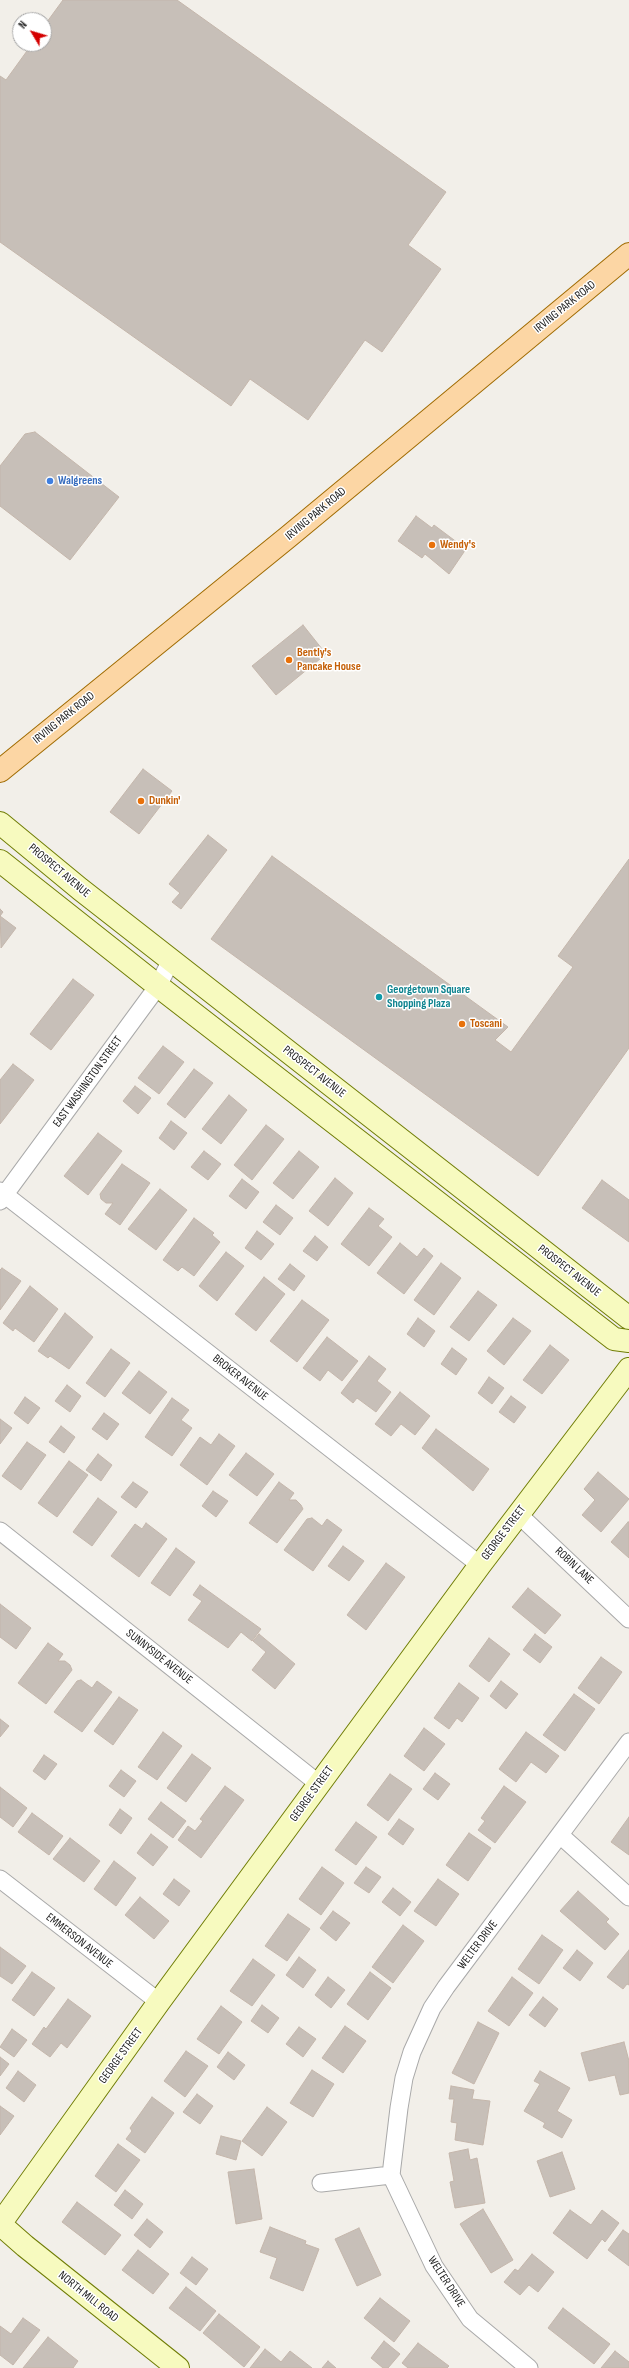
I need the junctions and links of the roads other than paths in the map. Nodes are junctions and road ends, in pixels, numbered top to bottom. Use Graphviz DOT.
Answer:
graph roads {
  1 [pos="629,254"];
  2 [pos="0,771"];
  3 [pos="0,823"];
  4 [pos="0,861"];
  5 [pos="171,960"];
  6 [pos="158,986"];
  7 [pos="2,1196"];
  8 [pos="629,1318"];
  9 [pos="629,1341"];
  10 [pos="629,1368"];
  11 [pos="518,1514"];
  12 [pos="0,1531"];
  13 [pos="480,1565"];
  14 [pos="629,1619"];
  15 [pos="629,1742"];
  16 [pos="319,1784"];
  17 [pos="560,1835"];
  18 [pos="0,1879"];
  19 [pos="629,1897"];
  20 [pos="159,2002"];
  21 [pos="391,2175"];
  22 [pos="321,2183"];
  23 [pos="0,2224"];
  24 [pos="178,2368"];
  25 [pos="529,2368"];
  1 -- 2 [label="main road, IRVING PARK ROAD"];
  3 -- 5 [label="street, PROSPECT AVENUE"];
  4 -- 6 [label="street"];
  5 -- 6 [label="street, EAST WASHINGTON STREET"];
  5 -- 8 [label="street, PROSPECT AVENUE"];
  6 -- 7 [label="street, EAST WASHINGTON STREET"];
  6 -- 9 [label="street"];
  7 -- 13 [label="street, BROKER AVENUE"];
  10 -- 11 [label="street, GEORGE STREET"];
  11 -- 13 [label="street, GEORGE STREET"];
  11 -- 14 [label="street, ROBIN LANE"];
  12 -- 16 [label="street, SUNNYSIDE AVENUE"];
  13 -- 16 [label="street, GEORGE STREET"];
  15 -- 17 [label="street, WELTER DRIVE"];
  16 -- 20 [label="street, GEORGE STREET"];
  17 -- 19 [label="street"];
  17 -- 21 [label="street, WELTER DRIVE"];
  18 -- 20 [label="street, EMMERSON AVENUE"];
  20 -- 23 [label="street, GEORGE STREET"];
  21 -- 22 [label="street"];
  21 -- 25 [label="street, WELTER DRIVE"];
  23 -- 24 [label="street, NORTH MILL ROAD"];
}
